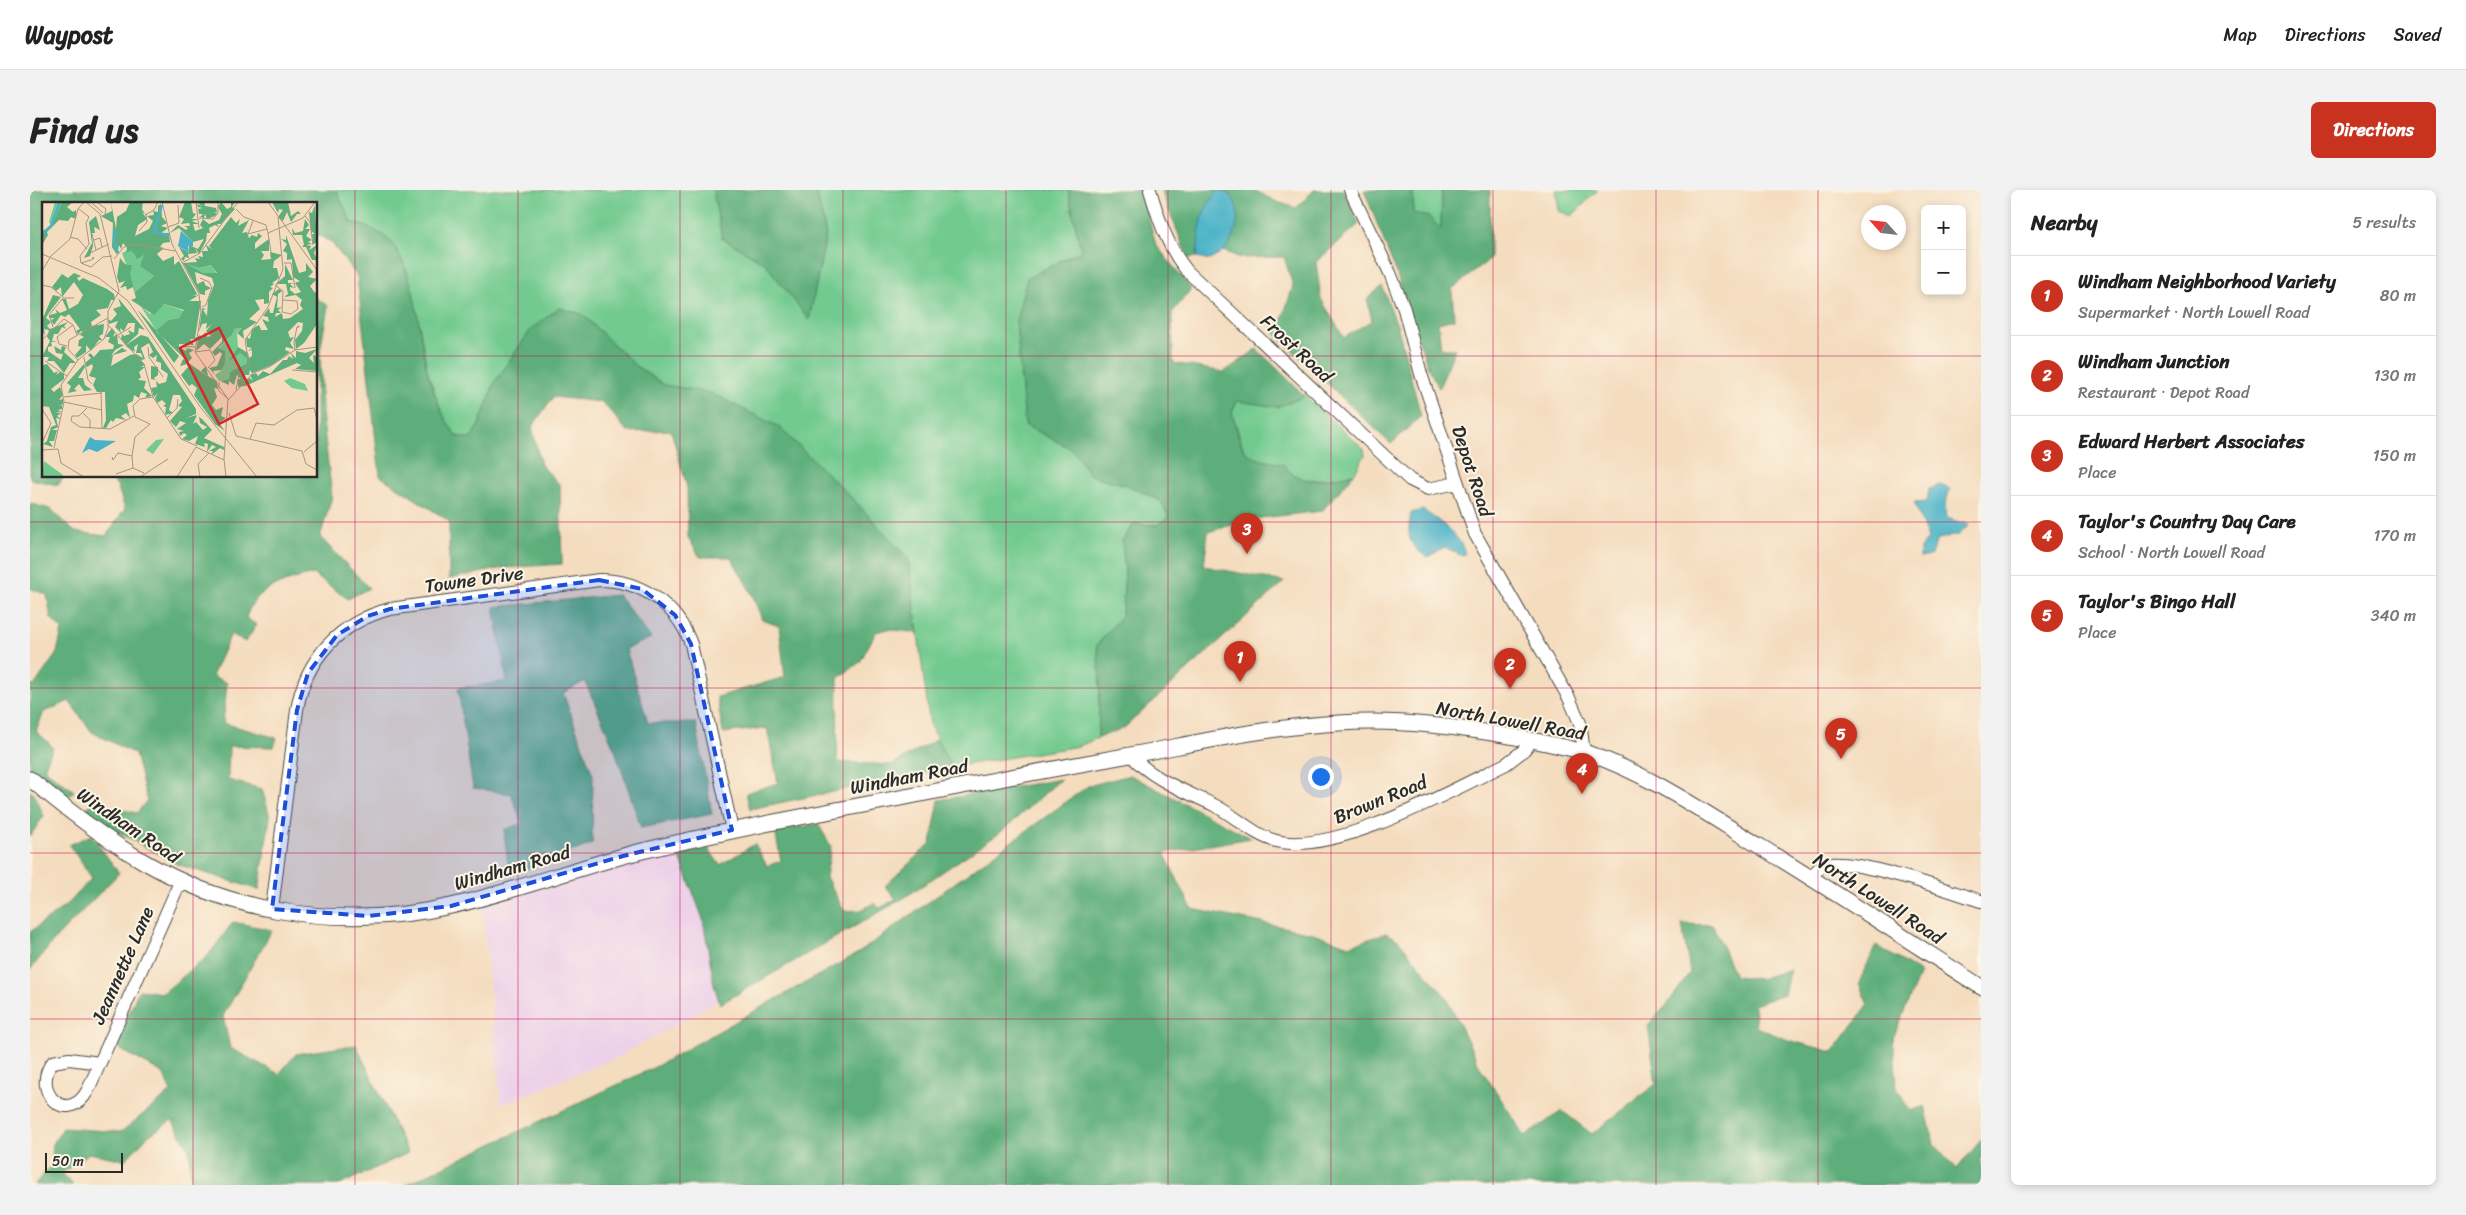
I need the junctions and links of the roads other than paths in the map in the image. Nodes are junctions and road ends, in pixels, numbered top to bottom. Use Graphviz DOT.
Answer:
graph roads {
  1 [pos="1150,190"];
  2 [pos="1350,190"];
  3 [pos="1457,483"];
  4 [pos="1532,740"];
  5 [pos="1584,752"];
  6 [pos="1131,755"];
  7 [pos="1034,773"];
  8 [pos="30,779"];
  9 [pos="732,830"];
  10 [pos="1812,878"];
  11 [pos="180,882"];
  12 [pos="1981,901"];
  13 [pos="272,910"];
  14 [pos="1981,987"];
  15 [pos="100,1063"];
  1 -- 3 [label="street, Frost Road"];
  2 -- 3 [label="street, Depot Road"];
  3 -- 5 [label="street, Depot Road"];
  4 -- 5 [label="street, North Lowell Road"];
  4 -- 6 [label="street, North Lowell Road"];
  4 -- 6 [label="street, Brown Road"];
  5 -- 10 [label="street, North Lowell Road"];
  6 -- 7 [label="street, North Lowell Road"];
  7 -- 9 [label="street, Windham Road"];
  8 -- 11 [label="street, Windham Road"];
  9 -- 13 [label="street, Windham Road"];
  9 -- 13 [label="street, Towne Drive"];
  10 -- 12 [label="street"];
  10 -- 14 [label="street, North Lowell Road"];
  11 -- 13 [label="street, Windham Road"];
  11 -- 15 [label="street, Jeannette Lane"];
  15 -- 15 [label="street, Jeannette Lane"];
}
